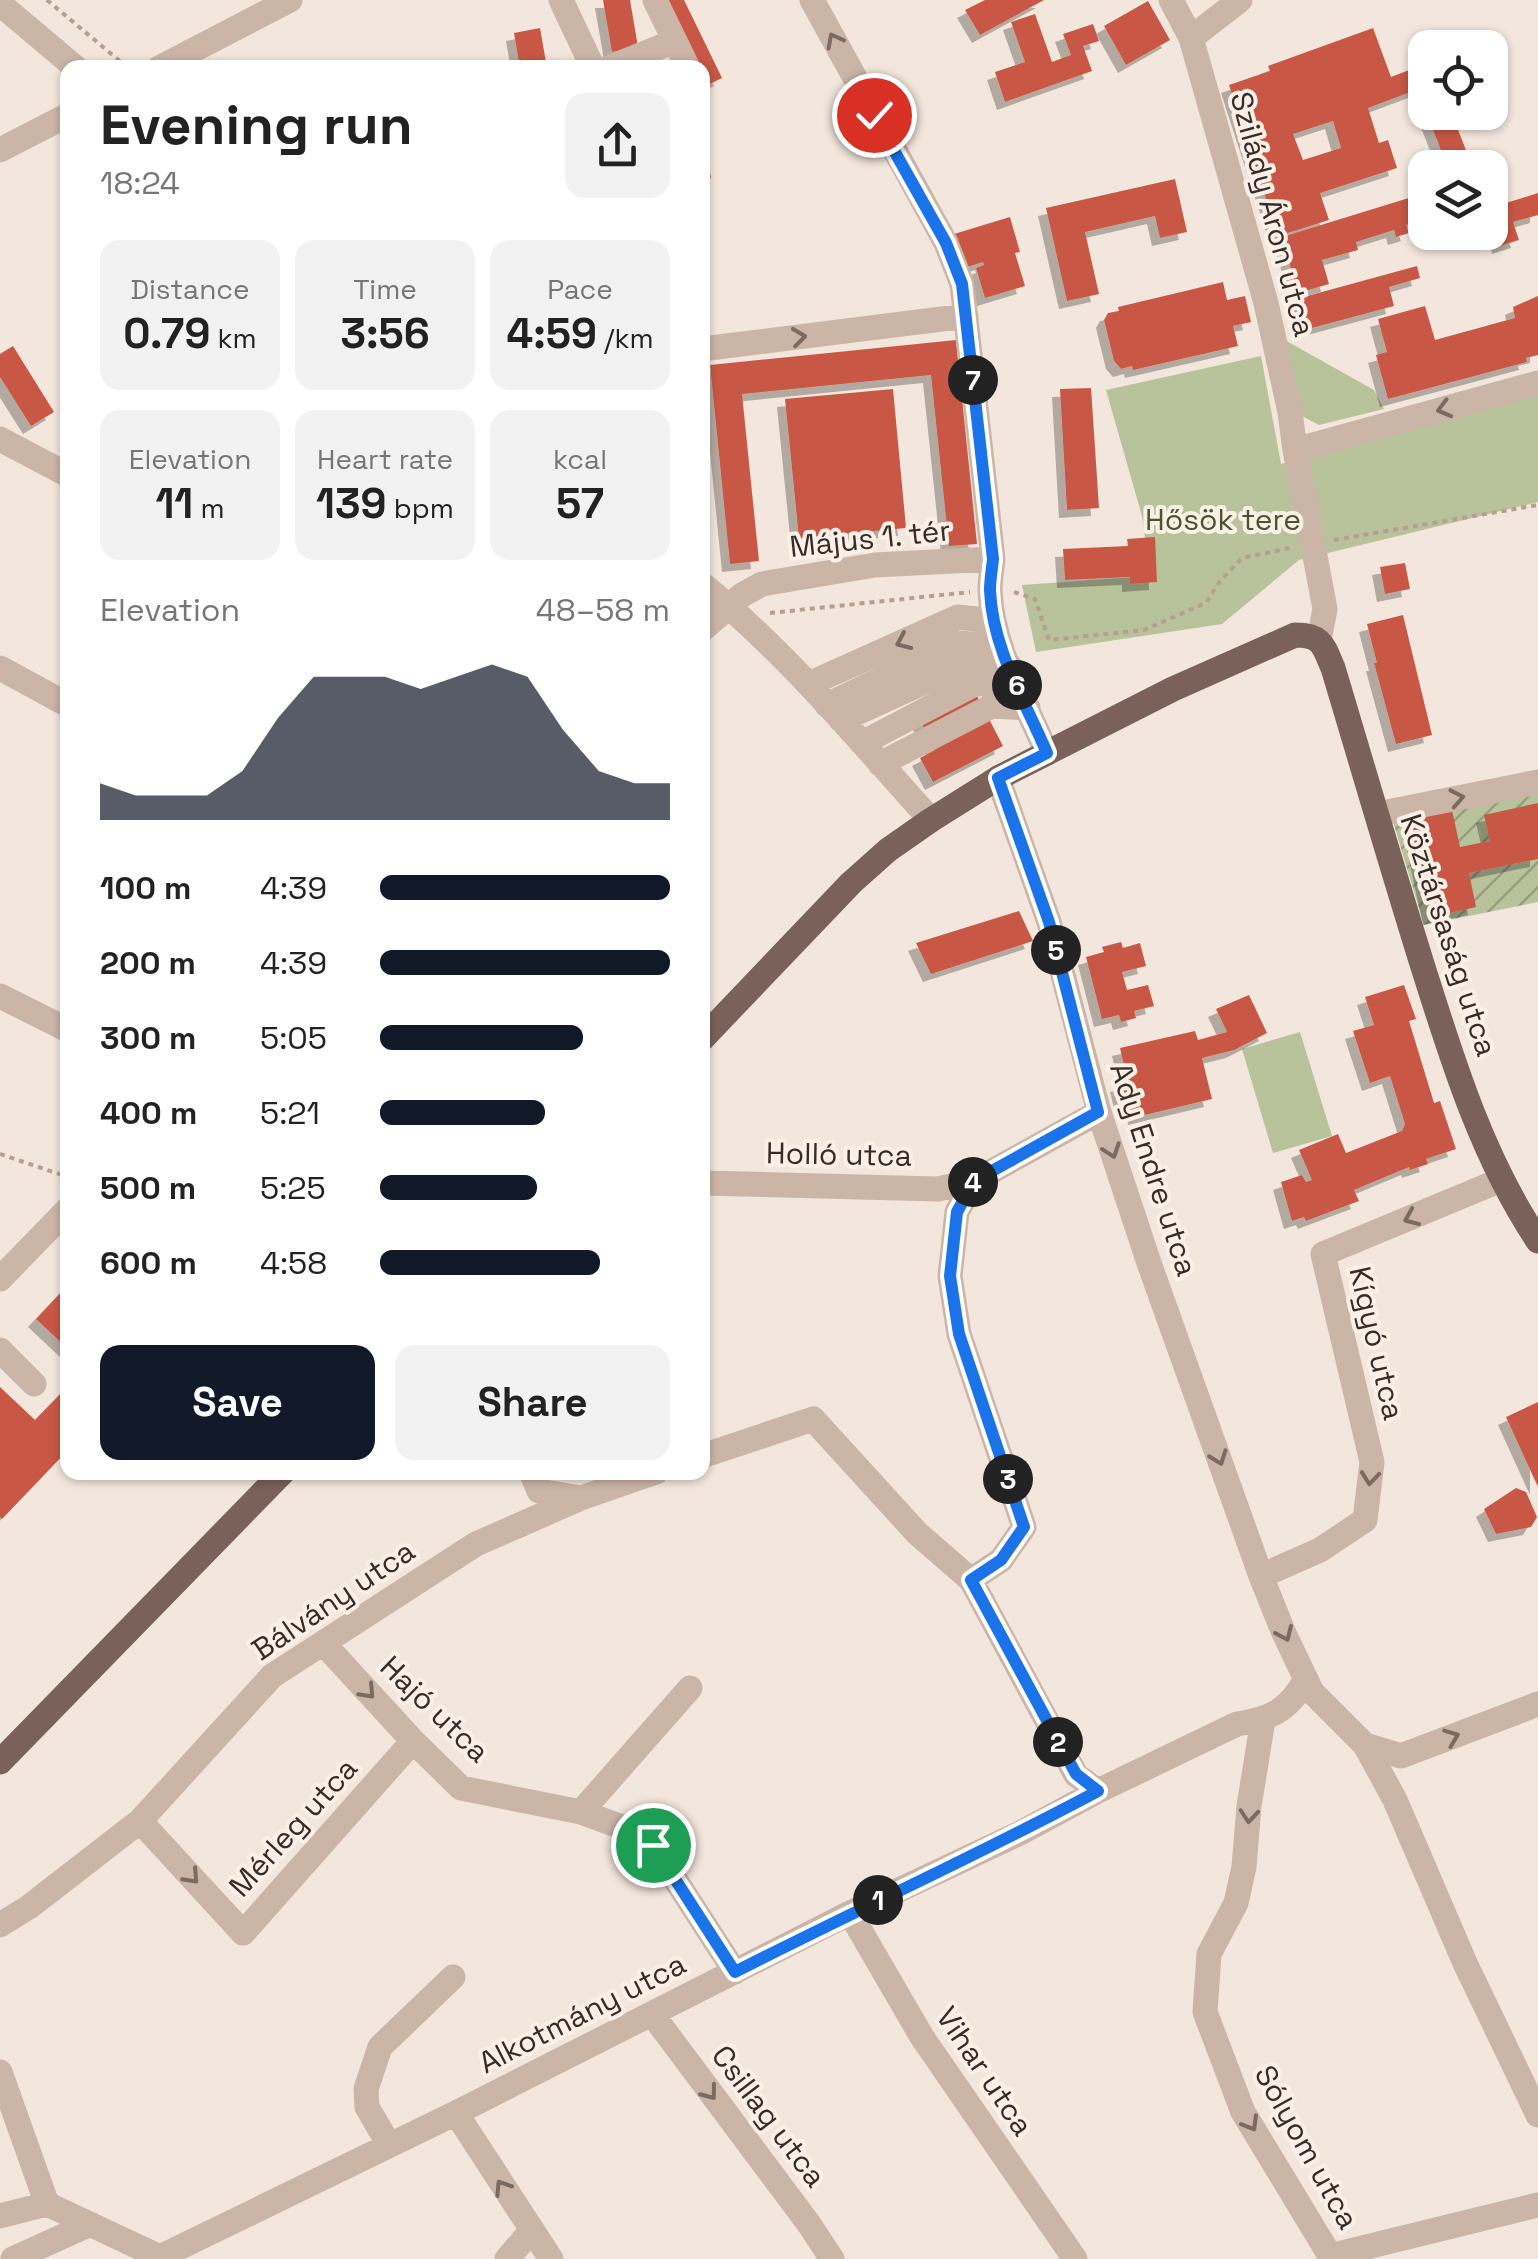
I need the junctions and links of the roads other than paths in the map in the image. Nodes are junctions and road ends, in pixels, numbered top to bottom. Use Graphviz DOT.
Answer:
graph roads {
  1 [pos="290,0"];
  2 [pos="560,0"];
  3 [pos="654,0"];
  4 [pos="812,0"];
  5 [pos="1171,0"];
  6 [pos="1240,0"];
  7 [pos="0,4"];
  8 [pos="1191,38"];
  9 [pos="674,40"];
  10 [pos="66,60"];
  11 [pos="175,60"];
  12 [pos="589,60"];
  13 [pos="627,60"];
  14 [pos="684,60"];
  15 [pos="60,120"];
  16 [pos="0,150"];
  17 [pos="966,316"];
  18 [pos="710,348"];
  19 [pos="1538,383"];
  20 [pos="0,439"];
  21 [pos="1295,450"];
  22 [pos="60,471"];
  23 [pos="993,559"];
  24 [pos="710,588"];
  25 [pos="736,600"];
  26 [pos="710,623"];
  27 [pos="1319,640"];
  28 [pos="1005,654"];
  29 [pos="0,668"];
  30 [pos="809,684"];
  31 [pos="60,701"];
  32 [pos="1028,708"];
  33 [pos="834,712"];
  34 [pos="862,743"];
  35 [pos="1047,753"];
  36 [pos="880,764"];
  37 [pos="998,778"];
  38 [pos="1538,782"];
  39 [pos="1377,814"];
  40 [pos="931,820"];
  41 [pos="0,996"];
  42 [pos="60,1026"];
  43 [pos="710,1031"];
  44 [pos="1098,1112"];
  45 [pos="1501,1180"];
  46 [pos="974,1181"];
  47 [pos="710,1183"];
  48 [pos="60,1216"];
  49 [pos="1538,1240"];
  50 [pos="0,1278"];
  51 [pos="0,1350"];
  52 [pos="34,1384"];
  53 [pos="710,1453"];
  54 [pos="275,1480"];
  55 [pos="535,1480"];
  56 [pos="633,1480"];
  57 [pos="581,1498"];
  58 [pos="1261,1576"];
  59 [pos="971,1580"];
  60 [pos="324,1644"];
  61 [pos="1309,1686"];
  62 [pos="690,1688"];
  63 [pos="1538,1704"];
  64 [pos="1262,1720"];
  65 [pos="413,1741"];
  66 [pos="1364,1745"];
  67 [pos="0,1762"];
  68 [pos="1098,1791"];
  69 [pos="581,1812"];
  70 [pos="140,1821"];
  71 [pos="850,1913"];
  72 [pos="0,1925"];
  73 [pos="735,1972"];
  74 [pos="453,1977"];
  75 [pos="652,2014"];
  76 [pos="0,2072"];
  77 [pos="456,2113"];
  78 [pos="1538,2115"];
  79 [pos="390,2145"];
  80 [pos="48,2204"];
  81 [pos="1538,2206"];
  82 [pos="0,2216"];
  83 [pos="90,2224"];
  84 [pos="531,2231"];
  85 [pos="1331,2257"];
  86 [pos="161,2258"];
  87 [pos="13,2259"];
  88 [pos="507,2259"];
  89 [pos="550,2259"];
  90 [pos="832,2259"];
  91 [pos="1075,2259"];
  1 -- 11 [label="street"];
  2 -- 12 [label="street"];
  3 -- 9 [label="street"];
  17 -- 4 [label="street, one-way"];
  5 -- 8 [label="street, Szilády Áron utca"];
  6 -- 8 [label="street"];
  7 -- 10 [label="street"];
  8 -- 21 [label="street, Szilády Áron utca"];
  9 -- 13 [label="street"];
  9 -- 14 [label="street"];
  15 -- 16 [label="street"];
  18 -- 17 [label="street, one-way"];
  17 -- 23 [label="street"];
  19 -- 21 [label="street, one-way"];
  20 -- 22 [label="street"];
  21 -- 27 [label="street"];
  23 -- 25 [label="street, Május 1. tér"];
  23 -- 28 [label="street, Május 1. tér"];
  24 -- 25 [label="street"];
  25 -- 26 [label="street"];
  25 -- 30 [label="street"];
  27 -- 35 [label="main road"];
  27 -- 39 [label="main road, Köztársaság utca"];
  28 -- 30 [label="street, one-way"];
  28 -- 32 [label="street, Május 1. tér"];
  28 -- 33 [label="street"];
  28 -- 34 [label="street"];
  29 -- 31 [label="street"];
  30 -- 33 [label="street"];
  32 -- 35 [label="street, Május 1. tér"];
  32 -- 36 [label="street"];
  33 -- 34 [label="street"];
  34 -- 36 [label="street"];
  35 -- 37 [label="main road"];
  36 -- 40 [label="street"];
  37 -- 40 [label="main road"];
  37 -- 44 [label="street, Ady Endre utca"];
  39 -- 38 [label="street, one-way"];
  39 -- 45 [label="main road, Köztársaság utca"];
  40 -- 43 [label="main road"];
  41 -- 42 [label="street"];
  44 -- 46 [label="street"];
  44 -- 58 [label="street, Ady Endre utca, one-way"];
  45 -- 49 [label="main road, Köztársaság utca"];
  45 -- 58 [label="street, Kígyó utca, one-way"];
  46 -- 47 [label="street, Holló utca"];
  46 -- 59 [label="street"];
  48 -- 50 [label="street"];
  51 -- 52 [label="street"];
  53 -- 59 [label="street"];
  54 -- 67 [label="main road"];
  55 -- 57 [label="street"];
  56 -- 57 [label="street, Bálvány utca"];
  57 -- 60 [label="street, Bálvány utca"];
  58 -- 61 [label="street, Ady Endre utca, one-way"];
  59 -- 68 [label="street"];
  60 -- 65 [label="street, Hajó utca, one-way"];
  60 -- 70 [label="street, Bálvány utca"];
  61 -- 64 [label="street, Alkotmány utca"];
  61 -- 66 [label="street"];
  62 -- 69 [label="street"];
  66 -- 63 [label="street, one-way"];
  64 -- 68 [label="street, Alkotmány utca"];
  64 -- 85 [label="street, Sólyom utca, one-way"];
  65 -- 69 [label="street, Hajó utca"];
  70 -- 65 [label="street, Mérleg utca, one-way"];
  66 -- 78 [label="street"];
  68 -- 71 [label="street, Alkotmány utca"];
  69 -- 73 [label="street, Hajó utca"];
  70 -- 72 [label="street, Bálvány utca"];
  71 -- 73 [label="street, Alkotmány utca"];
  71 -- 91 [label="street, Vihar utca"];
  73 -- 75 [label="street, Alkotmány utca"];
  74 -- 79 [label="street"];
  75 -- 77 [label="street, Alkotmány utca"];
  75 -- 90 [label="street, Csillag utca, one-way"];
  76 -- 80 [label="street"];
  77 -- 79 [label="street, Alkotmány utca"];
  84 -- 77 [label="street, one-way"];
  79 -- 86 [label="street, Alkotmány utca"];
  80 -- 82 [label="street"];
  80 -- 83 [label="street, Alkotmány utca"];
  81 -- 85 [label="street"];
  83 -- 86 [label="street, Alkotmány utca"];
  83 -- 87 [label="street"];
  84 -- 88 [label="street"];
  84 -- 89 [label="street"];
}
